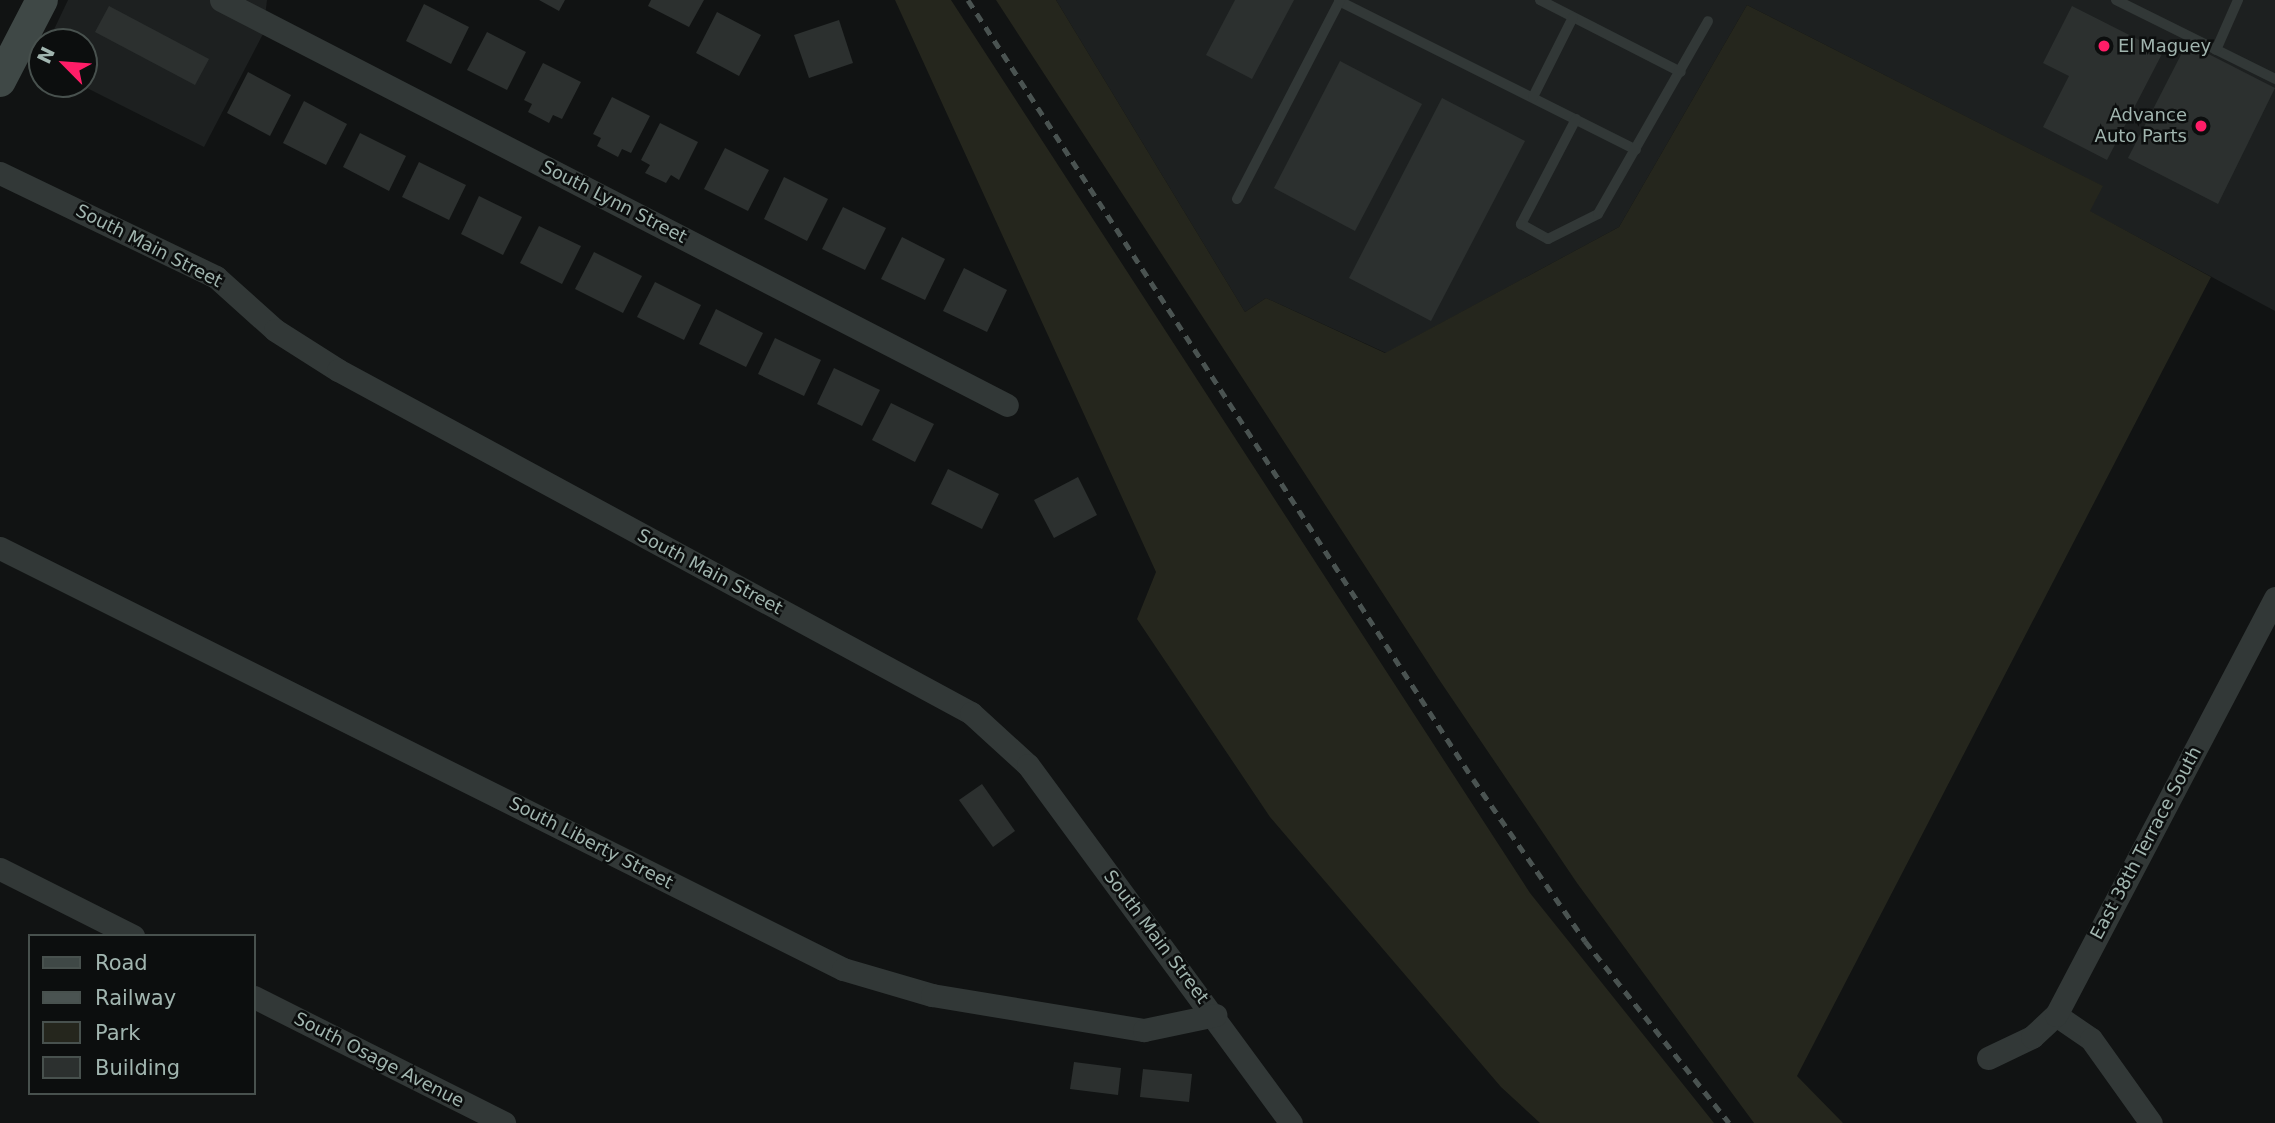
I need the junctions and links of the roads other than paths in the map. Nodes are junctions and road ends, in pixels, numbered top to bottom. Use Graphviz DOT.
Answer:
graph roads {
  1 [pos="42,0"];
  2 [pos="221,0"];
  3 [pos="1340,0"];
  4 [pos="1540,0"];
  5 [pos="2116,0"];
  6 [pos="2238,0"];
  7 [pos="1573,17"];
  8 [pos="1708,21"];
  9 [pos="2216,50"];
  10 [pos="1681,72"];
  11 [pos="2275,79"];
  12 [pos="0,81"];
  13 [pos="1533,97"];
  14 [pos="1576,119"];
  15 [pos="1636,150"];
  16 [pos="0,173"];
  17 [pos="1237,199"];
  18 [pos="1007,405"];
  19 [pos="0,548"];
  20 [pos="2275,598"];
  21 [pos="0,869"];
  22 [pos="129,934"];
  23 [pos="256,998"];
  24 [pos="1215,1015"];
  25 [pos="2056,1015"];
  26 [pos="1988,1058"];
  27 [pos="504,1123"];
  28 [pos="1291,1123"];
  29 [pos="2151,1123"];
  1 -- 12 [label="main road"];
  2 -- 18 [label="street, South Lynn Street"];
  3 -- 13 [label="lane"];
  3 -- 17 [label="lane"];
  4 -- 7 [label="lane"];
  5 -- 9 [label="lane"];
  6 -- 9 [label="lane"];
  7 -- 10 [label="lane"];
  7 -- 13 [label="lane"];
  8 -- 10 [label="lane"];
  9 -- 11 [label="lane"];
  10 -- 15 [label="lane"];
  13 -- 14 [label="lane"];
  14 -- 15 [label="lane"];
  14 -- 15 [label="lane"];
  16 -- 24 [label="street, South Main Street"];
  19 -- 24 [label="street, South Liberty Street"];
  20 -- 25 [label="street, East 38th Terrace South"];
  21 -- 22 [label="street"];
  23 -- 27 [label="street, South Osage Avenue"];
  24 -- 28 [label="street, South Main Street"];
  25 -- 26 [label="street, East 38th Terrace South"];
  25 -- 29 [label="street"];
}
